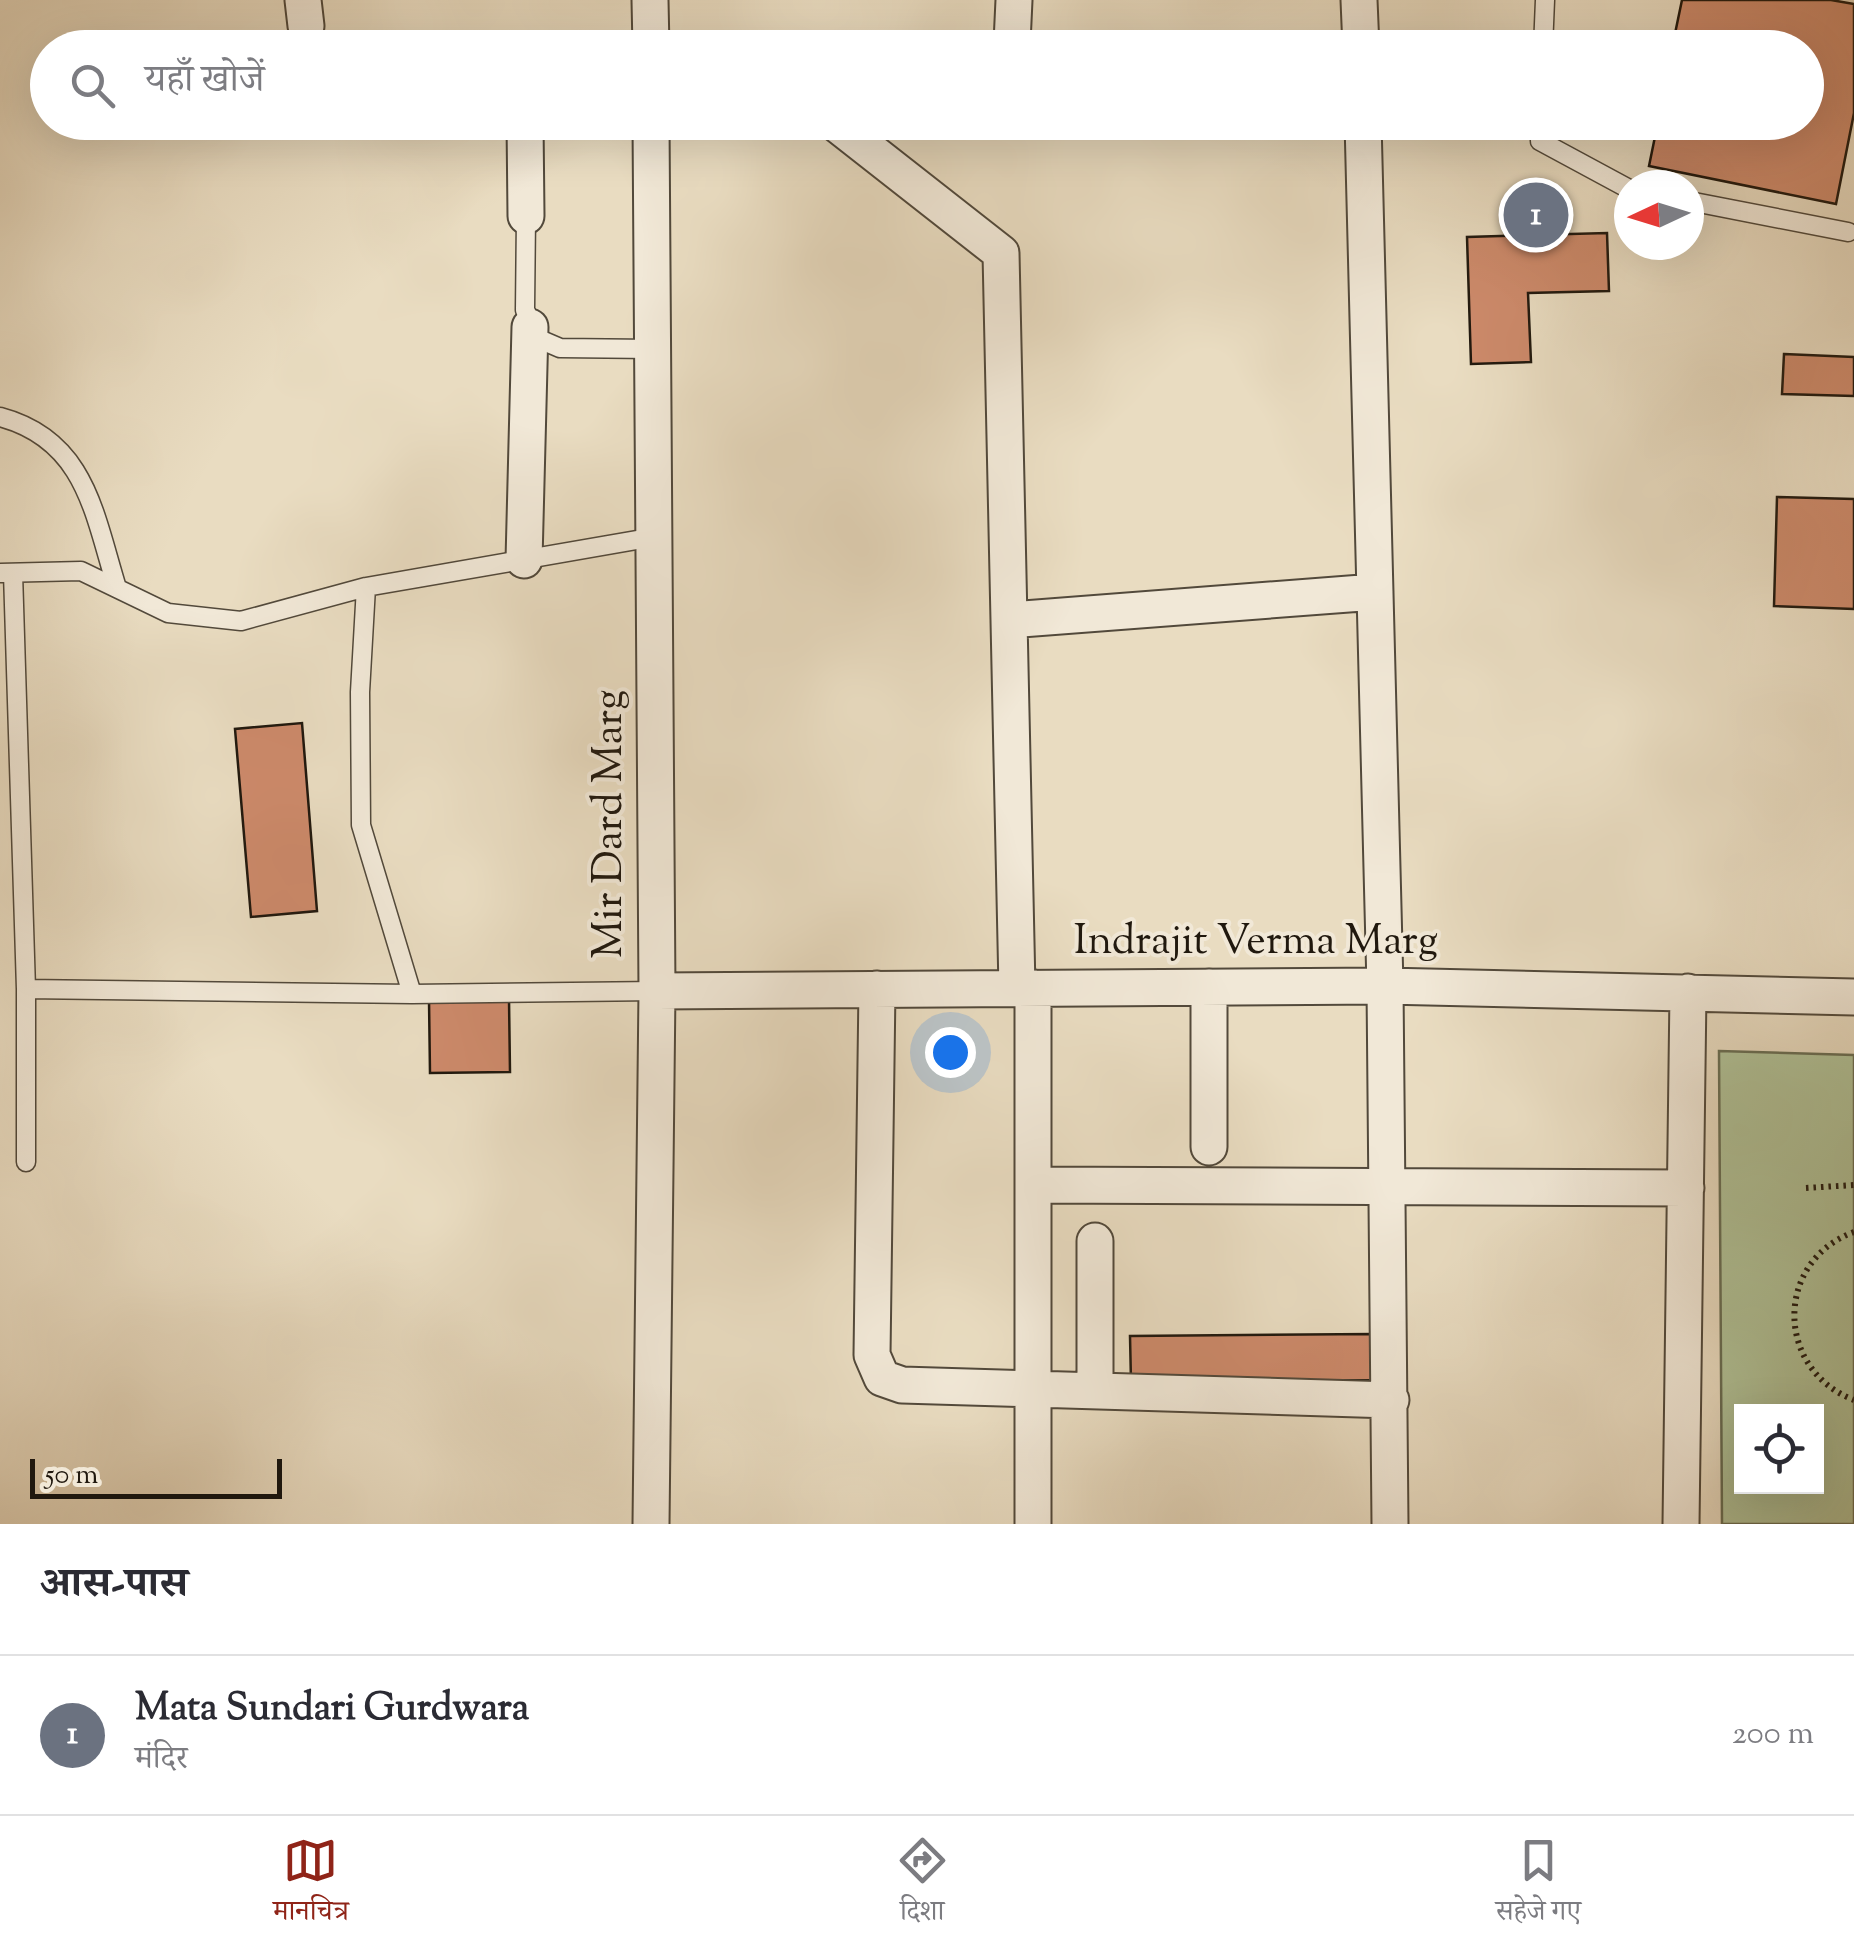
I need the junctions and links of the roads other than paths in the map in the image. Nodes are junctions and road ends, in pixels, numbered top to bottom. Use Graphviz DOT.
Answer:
graph roads {
  1 [pos="650,0"];
  2 [pos="1014,0"];
  3 [pos="1359,0"];
  4 [pos="1545,0"];
  5 [pos="651,30"];
  6 [pos="1013,30"];
  7 [pos="1360,30"];
  8 [pos="1544,30"];
  9 [pos="525,140"];
  10 [pos="651,140"];
  11 [pos="857,140"];
  12 [pos="1362,140"];
  13 [pos="1540,140"];
  14 [pos="1614,181"];
  15 [pos="1704,204"];
  16 [pos="526,216"];
  17 [pos="1848,232"];
  18 [pos="530,327"];
  19 [pos="653,348"];
  20 [pos="0,417"];
  21 [pos="654,537"];
  22 [pos="524,560"];
  23 [pos="6,573"];
  24 [pos="366,587"];
  25 [pos="117,588"];
  26 [pos="1375,592"];
  27 [pos="1009,620"];
  28 [pos="1385,986"];
  29 [pos="1025,988"];
  30 [pos="1209,988"];
  31 [pos="26,989"];
  32 [pos="877,990"];
  33 [pos="657,991"];
  34 [pos="1688,992"];
  35 [pos="412,994"];
  36 [pos="1854,997"];
  37 [pos="1208,1148"];
  38 [pos="26,1162"];
  39 [pos="1034,1185"];
  40 [pos="1388,1186"];
  41 [pos="1686,1188"];
  42 [pos="1095,1241"];
  43 [pos="1034,1389"];
  44 [pos="1094,1391"];
  45 [pos="1392,1400"];
  46 [pos="651,1524"];
  47 [pos="1033,1524"];
  48 [pos="1390,1524"];
  49 [pos="1681,1524"];
  1 -- 5 [label="street"];
  2 -- 6 [label="street"];
  3 -- 7 [label="street"];
  4 -- 8 [label="lane"];
  9 -- 16 [label="street"];
  10 -- 19 [label="street, Mir Dard Marg"];
  11 -- 27 [label="street"];
  12 -- 26 [label="street"];
  13 -- 14 [label="lane"];
  15 -- 17 [label="lane"];
  16 -- 18 [label="lane"];
  18 -- 19 [label="lane"];
  18 -- 22 [label="street"];
  19 -- 21 [label="street, Mir Dard Marg"];
  20 -- 25 [label="lane"];
  21 -- 22 [label="lane"];
  21 -- 33 [label="street, Mir Dard Marg"];
  22 -- 24 [label="lane"];
  23 -- 25 [label="lane"];
  23 -- 31 [label="lane"];
  24 -- 25 [label="lane"];
  24 -- 35 [label="lane"];
  26 -- 27 [label="street"];
  26 -- 28 [label="street"];
  27 -- 29 [label="street"];
  28 -- 30 [label="street, Indrajit Verma Marg"];
  28 -- 34 [label="street, Indrajit Verma Marg"];
  28 -- 40 [label="street"];
  29 -- 30 [label="street, Indrajit Verma Marg"];
  29 -- 32 [label="street, Indrajit Verma Marg"];
  29 -- 39 [label="street"];
  30 -- 37 [label="street"];
  31 -- 35 [label="lane"];
  31 -- 38 [label="lane"];
  32 -- 33 [label="street, Indrajit Verma Marg"];
  32 -- 43 [label="street"];
  33 -- 35 [label="lane"];
  33 -- 46 [label="street, Mir Dard Marg"];
  34 -- 36 [label="street, Indrajit Verma Marg"];
  34 -- 41 [label="street"];
  39 -- 40 [label="street"];
  39 -- 43 [label="street"];
  40 -- 41 [label="street"];
  40 -- 45 [label="street"];
  41 -- 49 [label="street"];
  42 -- 44 [label="street"];
  43 -- 44 [label="street"];
  43 -- 47 [label="street"];
  44 -- 45 [label="street"];
  45 -- 48 [label="street"];
}
